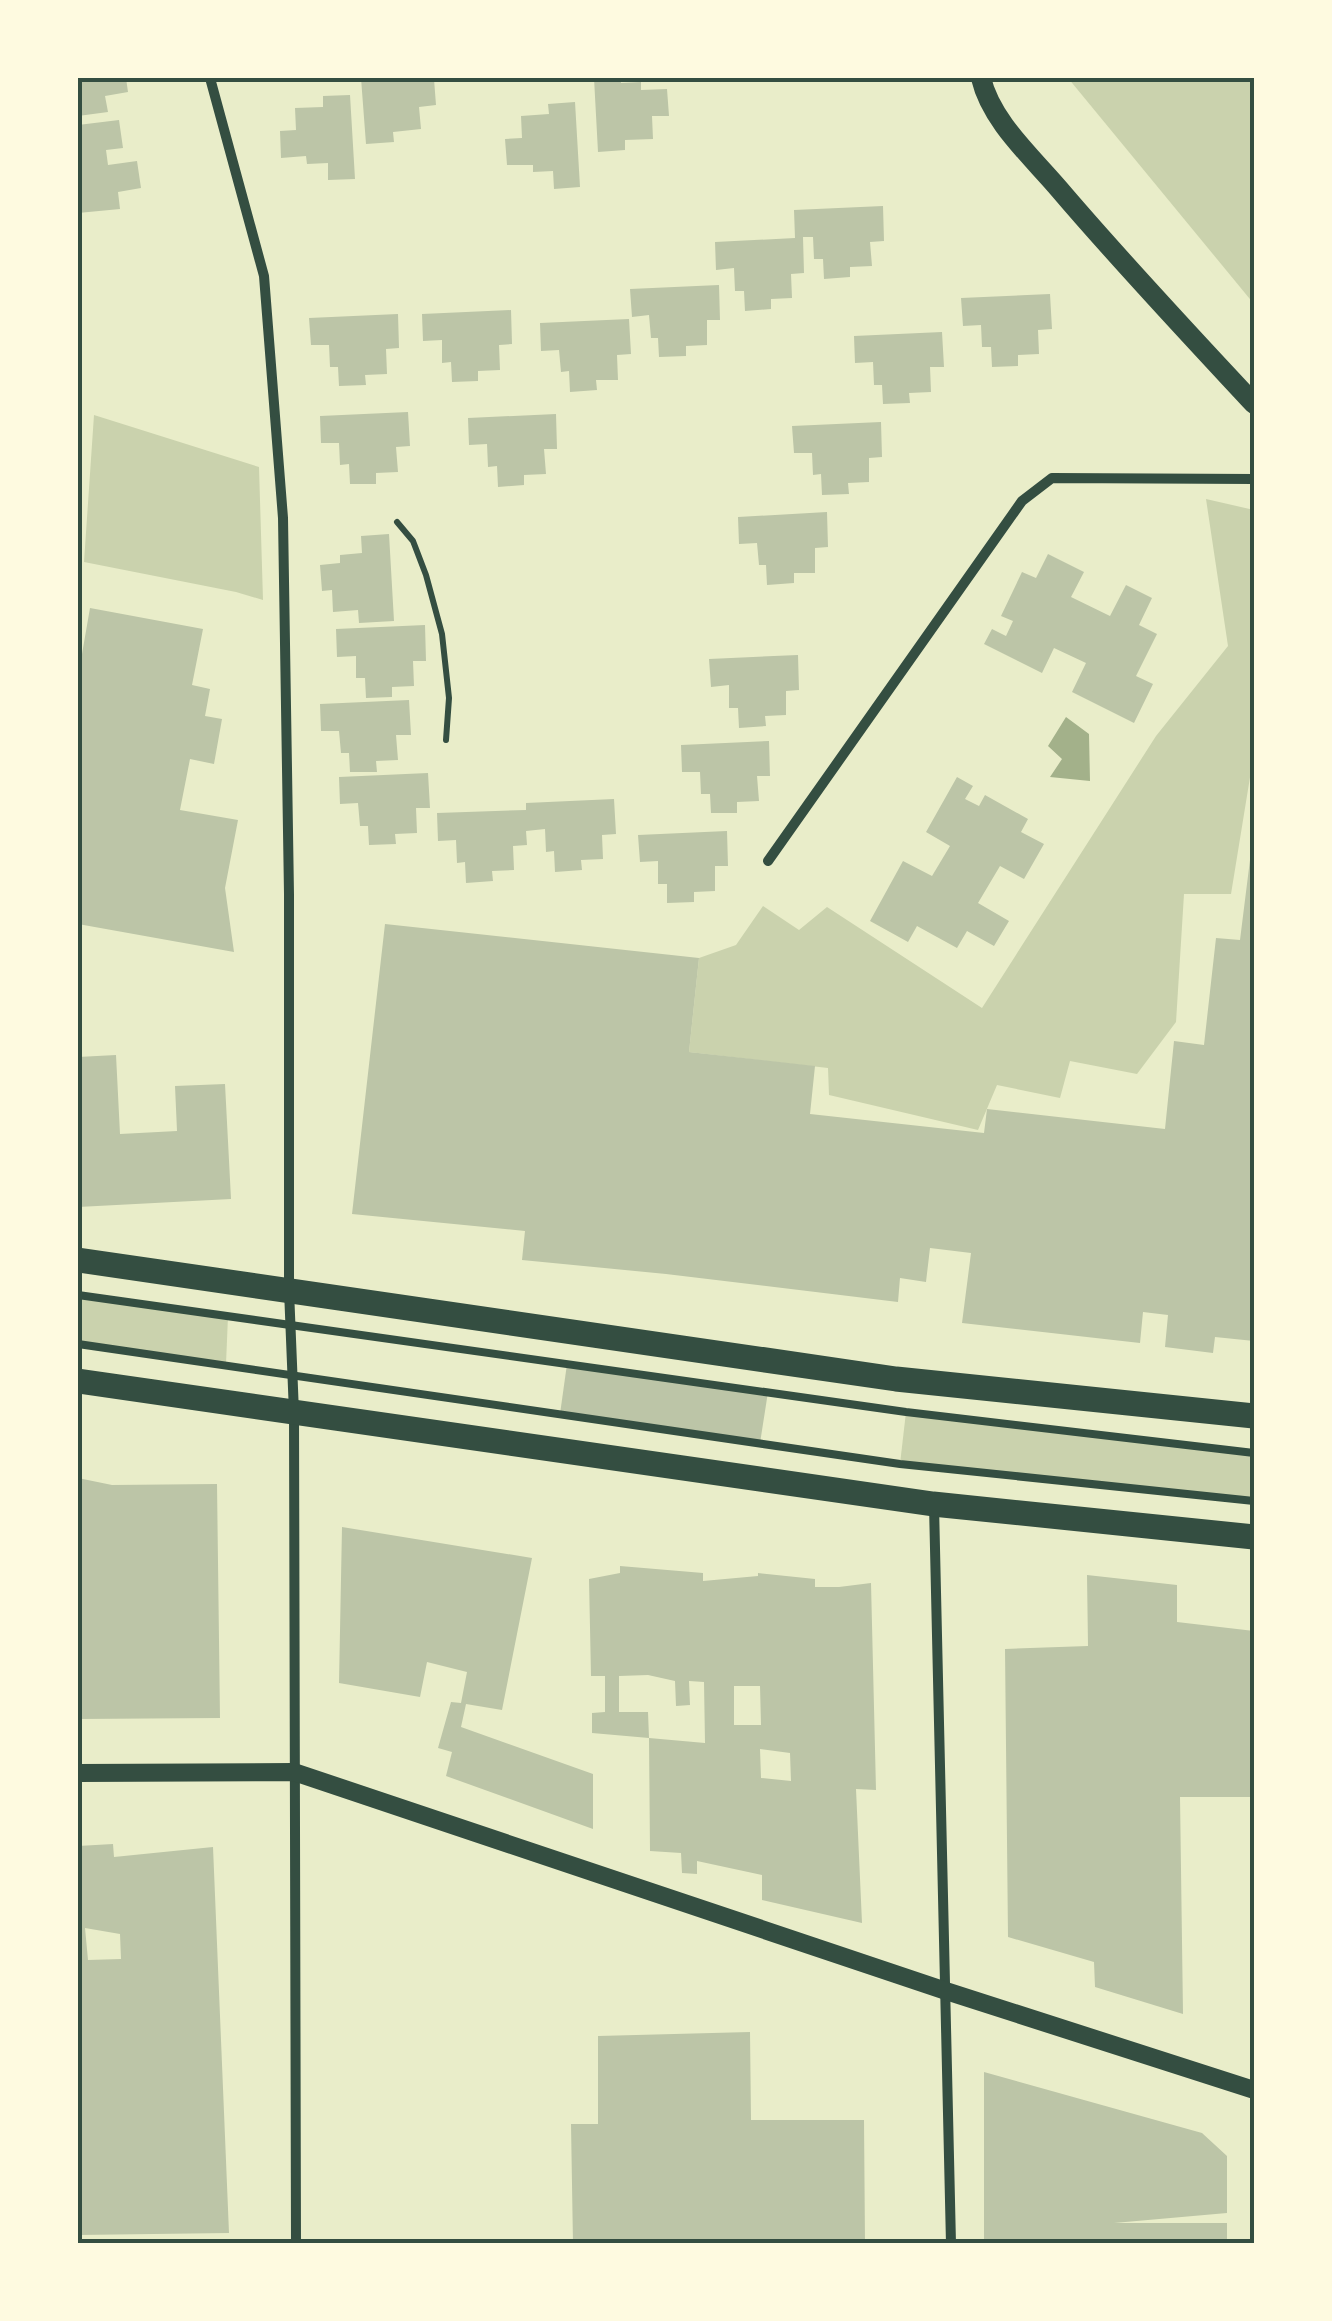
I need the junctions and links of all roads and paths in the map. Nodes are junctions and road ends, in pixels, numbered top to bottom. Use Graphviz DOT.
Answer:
graph roads {
  1 [pos="210,78"];
  2 [pos="981,78"];
  3 [pos="1254,404"];
  4 [pos="1254,479"];
  5 [pos="397,522"];
  6 [pos="446,740"];
  7 [pos="768,861"];
  8 [pos="78,1260"];
  9 [pos="290,1290"];
  10 [pos="78,1296"];
  11 [pos="291,1326"];
  12 [pos="78,1344"];
  13 [pos="293,1374"];
  14 [pos="78,1381"];
  15 [pos="294,1413"];
  16 [pos="1254,1416"];
  17 [pos="1254,1452"];
  18 [pos="1254,1501"];
  19 [pos="934,1504"];
  20 [pos="1254,1537"];
  21 [pos="294,1772"];
  22 [pos="78,1773"];
  23 [pos="946,1991"];
  24 [pos="1254,2090"];
  25 [pos="296,2244"];
  26 [pos="951,2244"];
  1 -- 9 [label="street"];
  2 -- 3 [label="main road"];
  4 -- 7 [label="street"];
  5 -- 6 [label="path"];
  8 -- 9 [label="main road"];
  9 -- 11 [label="street"];
  9 -- 16 [label="main road"];
  10 -- 11 [label="lane"];
  11 -- 13 [label="street"];
  11 -- 17 [label="lane"];
  12 -- 13 [label="lane"];
  13 -- 15 [label="street"];
  13 -- 18 [label="lane"];
  14 -- 15 [label="main road"];
  15 -- 19 [label="main road"];
  15 -- 21 [label="street"];
  19 -- 20 [label="main road"];
  19 -- 23 [label="street"];
  21 -- 22 [label="street"];
  21 -- 23 [label="street"];
  21 -- 25 [label="street"];
  23 -- 24 [label="street"];
  23 -- 26 [label="street"];
}
